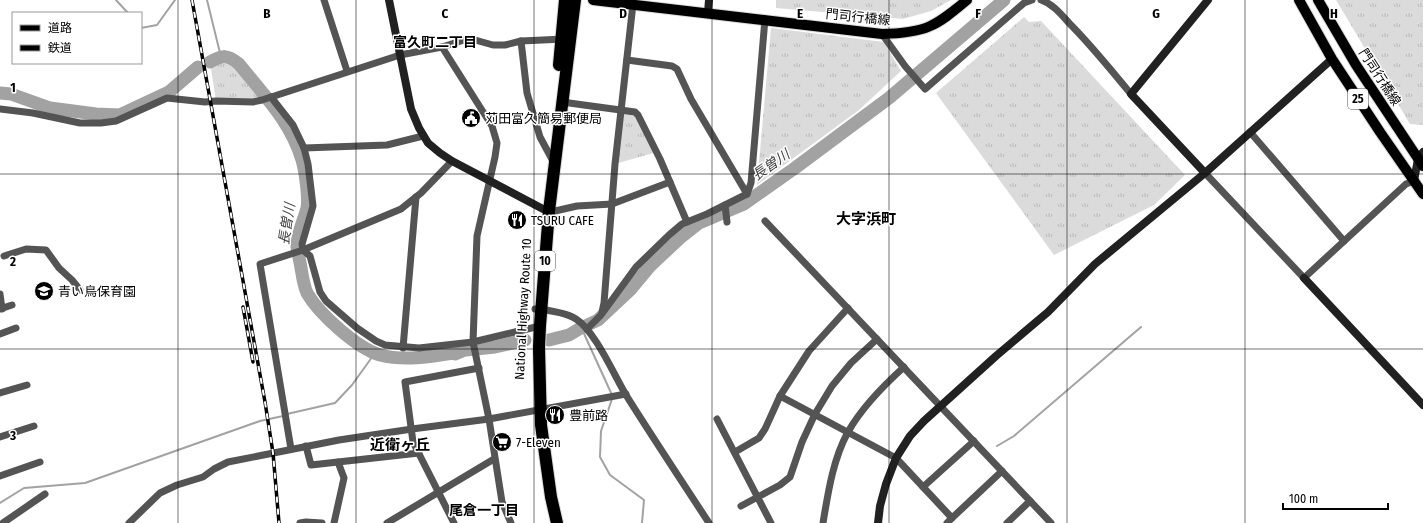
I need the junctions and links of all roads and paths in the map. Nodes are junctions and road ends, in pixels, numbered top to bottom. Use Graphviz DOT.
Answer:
graph roads {
  1 [pos="324,0"];
  2 [pos="389,0"];
  3 [pos="565,0"];
  4 [pos="575,0"];
  5 [pos="593,0"];
  6 [pos="709,0"];
  7 [pos="967,0"];
  8 [pos="1032,0"];
  9 [pos="1041,0"];
  10 [pos="1208,0"];
  11 [pos="1299,0"];
  12 [pos="1318,0"];
  13 [pos="646,3"];
  14 [pos="633,4"];
  15 [pos="708,13"];
  16 [pos="765,20"];
  17 [pos="882,34"];
  18 [pos="567,39"];
  19 [pos="521,41"];
  20 [pos="442,47"];
  21 [pos="400,55"];
  22 [pos="1332,59"];
  23 [pos="627,60"];
  24 [pos="347,71"];
  25 [pos="1131,94"];
  26 [pos="270,97"];
  27 [pos="562,102"];
  28 [pos="0,109"];
  29 [pos="622,111"];
  30 [pos="1250,132"];
  31 [pos="423,136"];
  32 [pos="304,148"];
  33 [pos="550,156"];
  34 [pos="1421,159"];
  35 [pos="452,161"];
  36 [pos="556,167"];
  37 [pos="1205,173"];
  38 [pos="1418,179"];
  39 [pos="489,181"];
  40 [pos="670,182"];
  41 [pos="747,194"];
  42 [pos="1423,194"];
  43 [pos="416,197"];
  44 [pos="612,204"];
  45 [pos="725,207"];
  46 [pos="546,210"];
  47 [pos="766,221"];
  48 [pos="687,222"];
  49 [pos="726,222"];
  50 [pos="1344,241"];
  51 [pos="303,250"];
  52 [pos="4,256"];
  53 [pos="1304,278"];
  54 [pos="80,290"];
  55 [pos="0,294"];
  56 [pos="12,305"];
  57 [pos="848,308"];
  58 [pos="1,309"];
  59 [pos="538,309"];
  60 [pos="602,315"];
  61 [pos="537,327"];
  62 [pos="16,328"];
  63 [pos="587,329"];
  64 [pos="0,334"];
  65 [pos="877,338"];
  66 [pos="473,342"];
  67 [pos="403,348"];
  68 [pos="904,367"];
  69 [pos="479,368"];
  70 [pos="27,385"];
  71 [pos="0,393"];
  72 [pos="626,394"];
  73 [pos="780,396"];
  74 [pos="1423,405"];
  75 [pos="940,406"];
  76 [pos="538,410"];
  77 [pos="815,414"];
  78 [pos="489,419"];
  79 [pos="717,419"];
  80 [pos="34,426"];
  81 [pos="412,429"];
  82 [pos="848,432"];
  83 [pos="0,434"];
  84 [pos="974,441"];
  85 [pos="306,446"];
  86 [pos="291,449"];
  87 [pos="735,452"];
  88 [pos="418,453"];
  89 [pos="494,458"];
  90 [pos="896,458"];
  91 [pos="40,462"];
  92 [pos="338,462"];
  93 [pos="1002,471"];
  94 [pos="0,476"];
  95 [pos="924,487"];
  96 [pos="438,492"];
  97 [pos="45,494"];
  98 [pos="757,497"];
  99 [pos="1030,500"];
  100 [pos="741,506"];
  101 [pos="949,520"];
  102 [pos="3,523"];
  103 [pos="129,523"];
  104 [pos="300,523"];
  105 [pos="322,523"];
  106 [pos="334,523"];
  107 [pos="387,523"];
  108 [pos="454,523"];
  109 [pos="511,523"];
  110 [pos="549,523"];
  111 [pos="557,523"];
  112 [pos="708,523"];
  113 [pos="771,523"];
  114 [pos="823,523"];
  115 [pos="878,523"];
  116 [pos="1007,523"];
  117 [pos="1051,523"];
  1 -- 24 [label="street"];
  2 -- 21 [label="street"];
  3 -- 18 [label="highway, National Highway Route 10 / 10"];
  4 -- 18 [label="highway, National Highway Route 10 / 10"];
  5 -- 14 [label="main road, 門司行橋線"];
  6 -- 15 [label="street"];
  7 -- 17 [label="main road, 門司行橋線"];
  8 -- 17 [label="street"];
  9 -- 25 [label="street"];
  10 -- 25 [label="street"];
  11 -- 22 [label="main road, 25"];
  12 -- 34 [label="main road, 門司行橋線 / 25"];
  13 -- 14 [label="main road, 門司行橋線"];
  13 -- 15 [label="main road, 門司行橋線"];
  14 -- 23 [label="street"];
  15 -- 16 [label="main road, 門司行橋線"];
  16 -- 17 [label="main road, 門司行橋線"];
  16 -- 41 [label="street"];
  18 -- 19 [label="street"];
  18 -- 27 [label="highway, National Highway Route 10 / 10"];
  18 -- 33 [label="highway, National Highway Route 10 / 10"];
  19 -- 20 [label="street"];
  19 -- 33 [label="street"];
  20 -- 21 [label="street"];
  20 -- 39 [label="street"];
  21 -- 24 [label="street"];
  21 -- 31 [label="street"];
  22 -- 30 [label="street"];
  22 -- 38 [label="main road, 25"];
  23 -- 29 [label="street"];
  23 -- 41 [label="street"];
  24 -- 26 [label="street"];
  25 -- 37 [label="street"];
  26 -- 28 [label="street"];
  26 -- 32 [label="street"];
  27 -- 29 [label="street"];
  27 -- 36 [label="highway, National Highway Route 10 / 10"];
  29 -- 40 [label="street"];
  29 -- 44 [label="street"];
  30 -- 37 [label="street"];
  30 -- 50 [label="street"];
  31 -- 32 [label="street"];
  31 -- 35 [label="street"];
  32 -- 51 [label="street"];
  33 -- 36 [label="street"];
  33 -- 46 [label="highway, National Highway Route 10 / 10"];
  34 -- 38 [label="street"];
  35 -- 39 [label="street"];
  35 -- 43 [label="street"];
  36 -- 46 [label="highway, National Highway Route 10 / 10"];
  37 -- 53 [label="street"];
  37 -- 75 [label="street"];
  38 -- 42 [label="main road, 25"];
  38 -- 50 [label="street"];
  39 -- 46 [label="street"];
  39 -- 66 [label="street"];
  40 -- 44 [label="street"];
  40 -- 48 [label="street"];
  41 -- 45 [label="street"];
  43 -- 51 [label="street"];
  43 -- 67 [label="street"];
  44 -- 46 [label="street"];
  44 -- 60 [label="street"];
  45 -- 48 [label="street"];
  45 -- 49 [label="street"];
  46 -- 59 [label="highway, National Highway Route 10 / 10"];
  47 -- 57 [label="street"];
  48 -- 60 [label="street"];
  50 -- 53 [label="street"];
  51 -- 67 [label="street"];
  51 -- 86 [label="street"];
  52 -- 54 [label="street"];
  53 -- 74 [label="street"];
  55 -- 58 [label="street"];
  56 -- 58 [label="street"];
  57 -- 65 [label="street"];
  57 -- 73 [label="street"];
  59 -- 61 [label="highway, National Highway Route 10 / 10"];
  59 -- 63 [label="street"];
  60 -- 63 [label="street"];
  61 -- 66 [label="street"];
  61 -- 76 [label="highway, National Highway Route 10 / 10"];
  62 -- 64 [label="street"];
  63 -- 72 [label="street"];
  65 -- 68 [label="street"];
  65 -- 77 [label="street"];
  66 -- 67 [label="street"];
  66 -- 69 [label="street"];
  68 -- 75 [label="street"];
  68 -- 82 [label="street"];
  69 -- 78 [label="street"];
  69 -- 81 [label="street"];
  70 -- 71 [label="street"];
  72 -- 76 [label="street"];
  72 -- 112 [label="street"];
  73 -- 77 [label="street"];
  73 -- 87 [label="street"];
  75 -- 84 [label="street"];
  75 -- 90 [label="street"];
  76 -- 78 [label="street"];
  76 -- 110 [label="highway, National Highway Route 10 / 10"];
  76 -- 111 [label="highway, National Highway Route 10 / 10"];
  77 -- 82 [label="street"];
  77 -- 98 [label="street"];
  78 -- 81 [label="street"];
  78 -- 89 [label="street"];
  79 -- 87 [label="street"];
  80 -- 83 [label="street"];
  81 -- 85 [label="street"];
  81 -- 88 [label="street"];
  82 -- 90 [label="street"];
  82 -- 114 [label="street"];
  84 -- 93 [label="street"];
  84 -- 95 [label="street"];
  85 -- 86 [label="street"];
  85 -- 92 [label="street"];
  86 -- 103 [label="street"];
  87 -- 98 [label="street"];
  88 -- 92 [label="street"];
  88 -- 96 [label="street"];
  89 -- 96 [label="street"];
  89 -- 109 [label="street"];
  90 -- 95 [label="street"];
  90 -- 115 [label="street"];
  91 -- 94 [label="street"];
  92 -- 106 [label="street"];
  93 -- 99 [label="street"];
  93 -- 101 [label="street"];
  95 -- 101 [label="street"];
  96 -- 107 [label="street"];
  96 -- 108 [label="street"];
  97 -- 102 [label="street"];
  98 -- 100 [label="street"];
  98 -- 113 [label="street"];
  99 -- 116 [label="street"];
  99 -- 117 [label="street"];
  104 -- 105 [label="street"];
}
